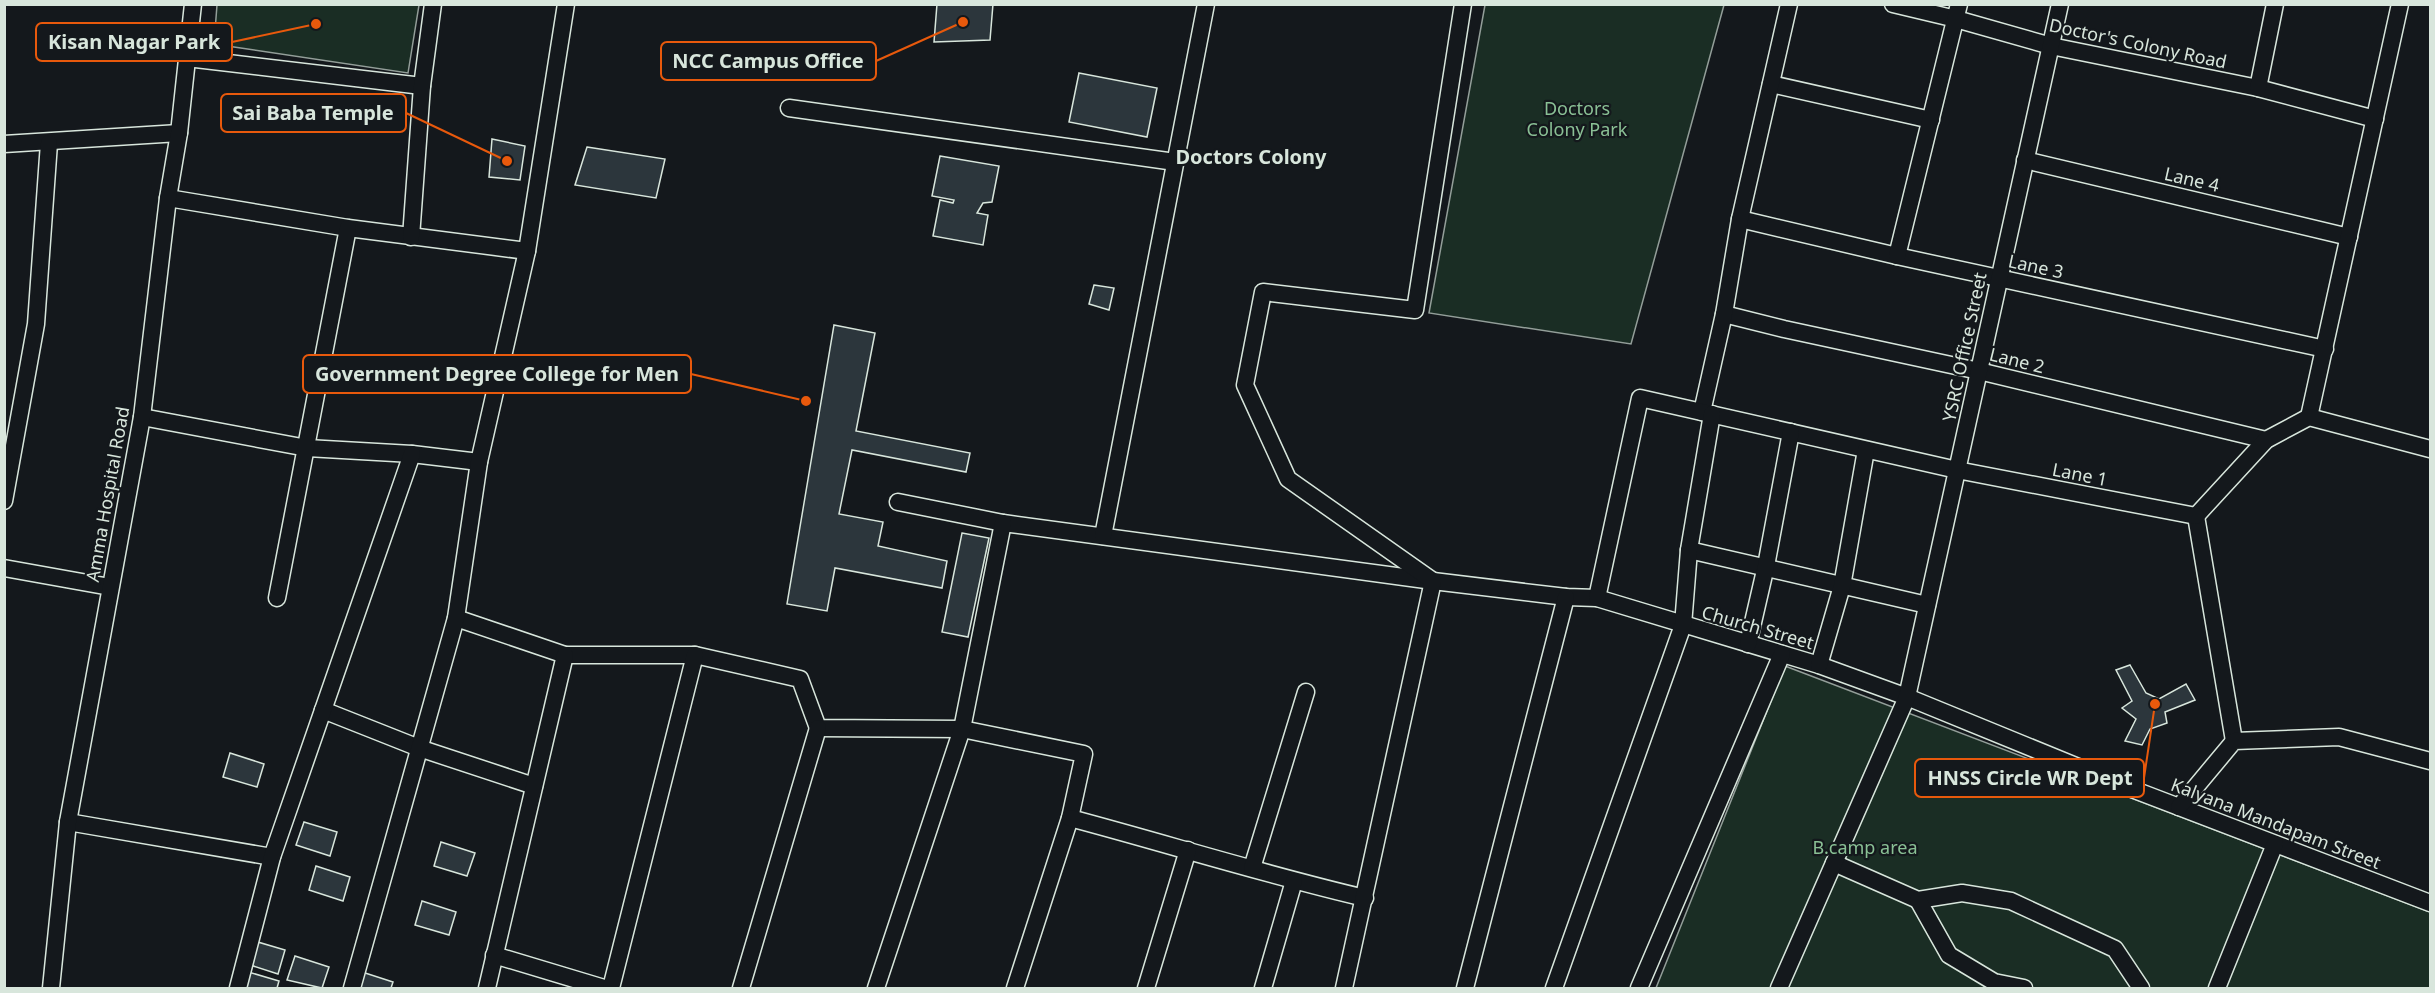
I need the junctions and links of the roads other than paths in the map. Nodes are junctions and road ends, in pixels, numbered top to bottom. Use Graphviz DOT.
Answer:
graph roads {
  1 [pos="193,4"];
  2 [pos="433,4"];
  3 [pos="566,4"];
  4 [pos="1206,4"];
  5 [pos="1463,4"];
  6 [pos="1789,4"];
  7 [pos="1893,4"];
  8 [pos="2060,4"];
  9 [pos="2275,4"];
  10 [pos="2400,4"];
  11 [pos="1957,12"];
  12 [pos="2051,46"];
  13 [pos="187,58"];
  14 [pos="1771,84"];
  15 [pos="422,86"];
  16 [pos="2258,88"];
  17 [pos="789,108"];
  18 [pos="2375,119"];
  19 [pos="1931,120"];
  20 [pos="179,134"];
  21 [pos="49,143"];
  22 [pos="4,144"];
  23 [pos="2025,160"];
  24 [pos="1175,162"];
  25 [pos="168,198"];
  26 [pos="1740,219"];
  27 [pos="348,228"];
  28 [pos="411,237"];
  29 [pos="2349,237"];
  30 [pos="527,251"];
  31 [pos="1897,256"];
  32 [pos="1999,278"];
  33 [pos="1724,314"];
  34 [pos="2325,349"];
  35 [pos="1979,371"];
  36 [pos="1707,413"];
  37 [pos="142,417"];
  38 [pos="2309,417"];
  39 [pos="1791,432"];
  40 [pos="2266,440"];
  41 [pos="307,448"];
  42 [pos="2430,448"];
  43 [pos="1866,450"];
  44 [pos="412,454"];
  45 [pos="479,462"];
  46 [pos="1957,470"];
  47 [pos="4,501"];
  48 [pos="898,502"];
  49 [pos="2196,516"];
  50 [pos="1003,523"];
  51 [pos="1103,536"];
  52 [pos="1689,550"];
  53 [pos="1766,566"];
  54 [pos="4,568"];
  55 [pos="1433,581"];
  56 [pos="1842,586"];
  57 [pos="110,587"];
  58 [pos="1566,597"];
  59 [pos="277,598"];
  60 [pos="1597,598"];
  61 [pos="1927,605"];
  62 [pos="456,618"];
  63 [pos="1683,625"];
  64 [pos="1748,644"];
  65 [pos="695,654"];
  66 [pos="1782,654"];
  67 [pos="565,655"];
  68 [pos="1819,665"];
  69 [pos="1306,692"];
  70 [pos="1907,697"];
  71 [pos="323,710"];
  72 [pos="818,728"];
  73 [pos="962,729"];
  74 [pos="2234,741"];
  75 [pos="419,748"];
  76 [pos="2430,761"];
  77 [pos="534,786"];
  78 [pos="2179,807"];
  79 [pos="1070,818"];
  80 [pos="68,822"];
  81 [pos="2275,844"];
  82 [pos="1188,850"];
  83 [pos="272,858"];
  84 [pos="1834,863"];
  85 [pos="1252,868"];
  86 [pos="1294,882"];
  87 [pos="1365,898"];
  88 [pos="1918,900"];
  89 [pos="2430,903"];
  90 [pos="494,955"];
  91 [pos="51,988"];
  92 [pos="238,988"];
  93 [pos="352,988"];
  94 [pos="487,988"];
  95 [pos="604,988"];
  96 [pos="611,988"];
  97 [pos="741,988"];
  98 [pos="876,988"];
  99 [pos="1016,988"];
  100 [pos="1146,988"];
  101 [pos="1263,988"];
  102 [pos="1344,988"];
  103 [pos="1465,988"];
  104 [pos="1554,988"];
  105 [pos="1639,988"];
  106 [pos="1779,988"];
  107 [pos="2024,988"];
  108 [pos="2140,988"];
  109 [pos="2217,988"];
  1 -- 13 [label="street, Amma Hospital Road"];
  2 -- 15 [label="street"];
  3 -- 30 [label="street"];
  4 -- 24 [label="street"];
  5 -- 55 [label="street"];
  6 -- 14 [label="street"];
  7 -- 11 [label="street, Doctor's Colony Road"];
  8 -- 12 [label="street, YSRC Office Street"];
  9 -- 16 [label="street"];
  10 -- 18 [label="street"];
  11 -- 12 [label="street, Doctor's Colony Road"];
  11 -- 19 [label="street"];
  12 -- 16 [label="street, Doctor's Colony Road"];
  12 -- 23 [label="street, YSRC Office Street"];
  13 -- 15 [label="street"];
  13 -- 20 [label="street, Amma Hospital Road"];
  14 -- 19 [label="street"];
  14 -- 26 [label="street"];
  15 -- 28 [label="street"];
  16 -- 18 [label="street, Doctor's Colony Road"];
  17 -- 24 [label="street"];
  18 -- 29 [label="street"];
  19 -- 31 [label="street"];
  20 -- 21 [label="street"];
  20 -- 25 [label="street, Amma Hospital Road"];
  21 -- 22 [label="street"];
  21 -- 47 [label="street"];
  23 -- 29 [label="street, Lane 4"];
  23 -- 32 [label="street, YSRC Office Street"];
  24 -- 51 [label="street"];
  25 -- 27 [label="street"];
  25 -- 37 [label="street, Amma Hospital Road"];
  26 -- 31 [label="street, Lane 3"];
  26 -- 33 [label="street"];
  27 -- 28 [label="street"];
  27 -- 41 [label="street"];
  28 -- 30 [label="street"];
  29 -- 34 [label="street"];
  30 -- 45 [label="street"];
  31 -- 32 [label="street, Lane 3"];
  32 -- 34 [label="street, Lane 3"];
  32 -- 35 [label="street, YSRC Office Street"];
  33 -- 35 [label="street, Lane 2"];
  33 -- 36 [label="street"];
  34 -- 38 [label="street"];
  35 -- 40 [label="street, Lane 2"];
  35 -- 46 [label="street, YSRC Office Street"];
  36 -- 39 [label="street, Lane 1"];
  36 -- 52 [label="street"];
  36 -- 60 [label="street, Lane 1"];
  37 -- 41 [label="street"];
  37 -- 57 [label="street, Amma Hospital Road"];
  38 -- 40 [label="street"];
  38 -- 42 [label="street"];
  39 -- 43 [label="street, Lane 1"];
  39 -- 53 [label="street"];
  40 -- 49 [label="street"];
  41 -- 44 [label="street"];
  41 -- 59 [label="street"];
  43 -- 46 [label="street, Lane 1"];
  43 -- 56 [label="street"];
  44 -- 45 [label="street"];
  44 -- 71 [label="street"];
  45 -- 62 [label="street"];
  46 -- 49 [label="street, Lane 1"];
  46 -- 61 [label="street, YSRC Office Street"];
  48 -- 50 [label="street, Church Street"];
  49 -- 74 [label="street"];
  50 -- 51 [label="street, Church Street"];
  50 -- 73 [label="street"];
  51 -- 55 [label="street, Church Street"];
  52 -- 53 [label="street"];
  52 -- 63 [label="street"];
  53 -- 56 [label="street"];
  53 -- 64 [label="street"];
  54 -- 57 [label="street"];
  55 -- 58 [label="street, Church Street"];
  55 -- 87 [label="street"];
  56 -- 61 [label="street"];
  56 -- 68 [label="street"];
  57 -- 80 [label="street, Amma Hospital Road"];
  58 -- 60 [label="street, Church Street"];
  58 -- 103 [label="street"];
  60 -- 63 [label="street, Church Street"];
  61 -- 70 [label="street, YSRC Office Street"];
  62 -- 67 [label="street"];
  62 -- 75 [label="street"];
  63 -- 64 [label="street, Church Street"];
  63 -- 104 [label="street"];
  64 -- 66 [label="street, Church Street"];
  65 -- 67 [label="street"];
  65 -- 72 [label="street"];
  65 -- 96 [label="street"];
  66 -- 68 [label="street, Church Street"];
  66 -- 105 [label="street"];
  67 -- 77 [label="street"];
  68 -- 70 [label="street, Church Street"];
  69 -- 85 [label="street"];
  70 -- 78 [label="street, Kalyana Mandapam Street"];
  70 -- 84 [label="street, YSRC Office Street"];
  71 -- 75 [label="street"];
  71 -- 83 [label="street"];
  72 -- 73 [label="street"];
  72 -- 97 [label="street"];
  73 -- 79 [label="street"];
  73 -- 98 [label="street"];
  74 -- 76 [label="street"];
  74 -- 78 [label="street"];
  75 -- 77 [label="street"];
  75 -- 93 [label="street"];
  77 -- 90 [label="street"];
  78 -- 81 [label="street, Kalyana Mandapam Street"];
  79 -- 82 [label="street"];
  79 -- 99 [label="street"];
  80 -- 83 [label="street"];
  80 -- 91 [label="street, Amma Hospital Road"];
  81 -- 89 [label="street, Kalyana Mandapam Street"];
  81 -- 109 [label="street"];
  82 -- 85 [label="street"];
  82 -- 100 [label="street"];
  83 -- 92 [label="street"];
  84 -- 88 [label="street"];
  84 -- 106 [label="street, YSRC Office Street"];
  85 -- 86 [label="street"];
  86 -- 87 [label="street"];
  86 -- 101 [label="street"];
  87 -- 102 [label="street"];
  88 -- 107 [label="street"];
  88 -- 108 [label="street"];
  90 -- 94 [label="street"];
  90 -- 95 [label="street"];
}
